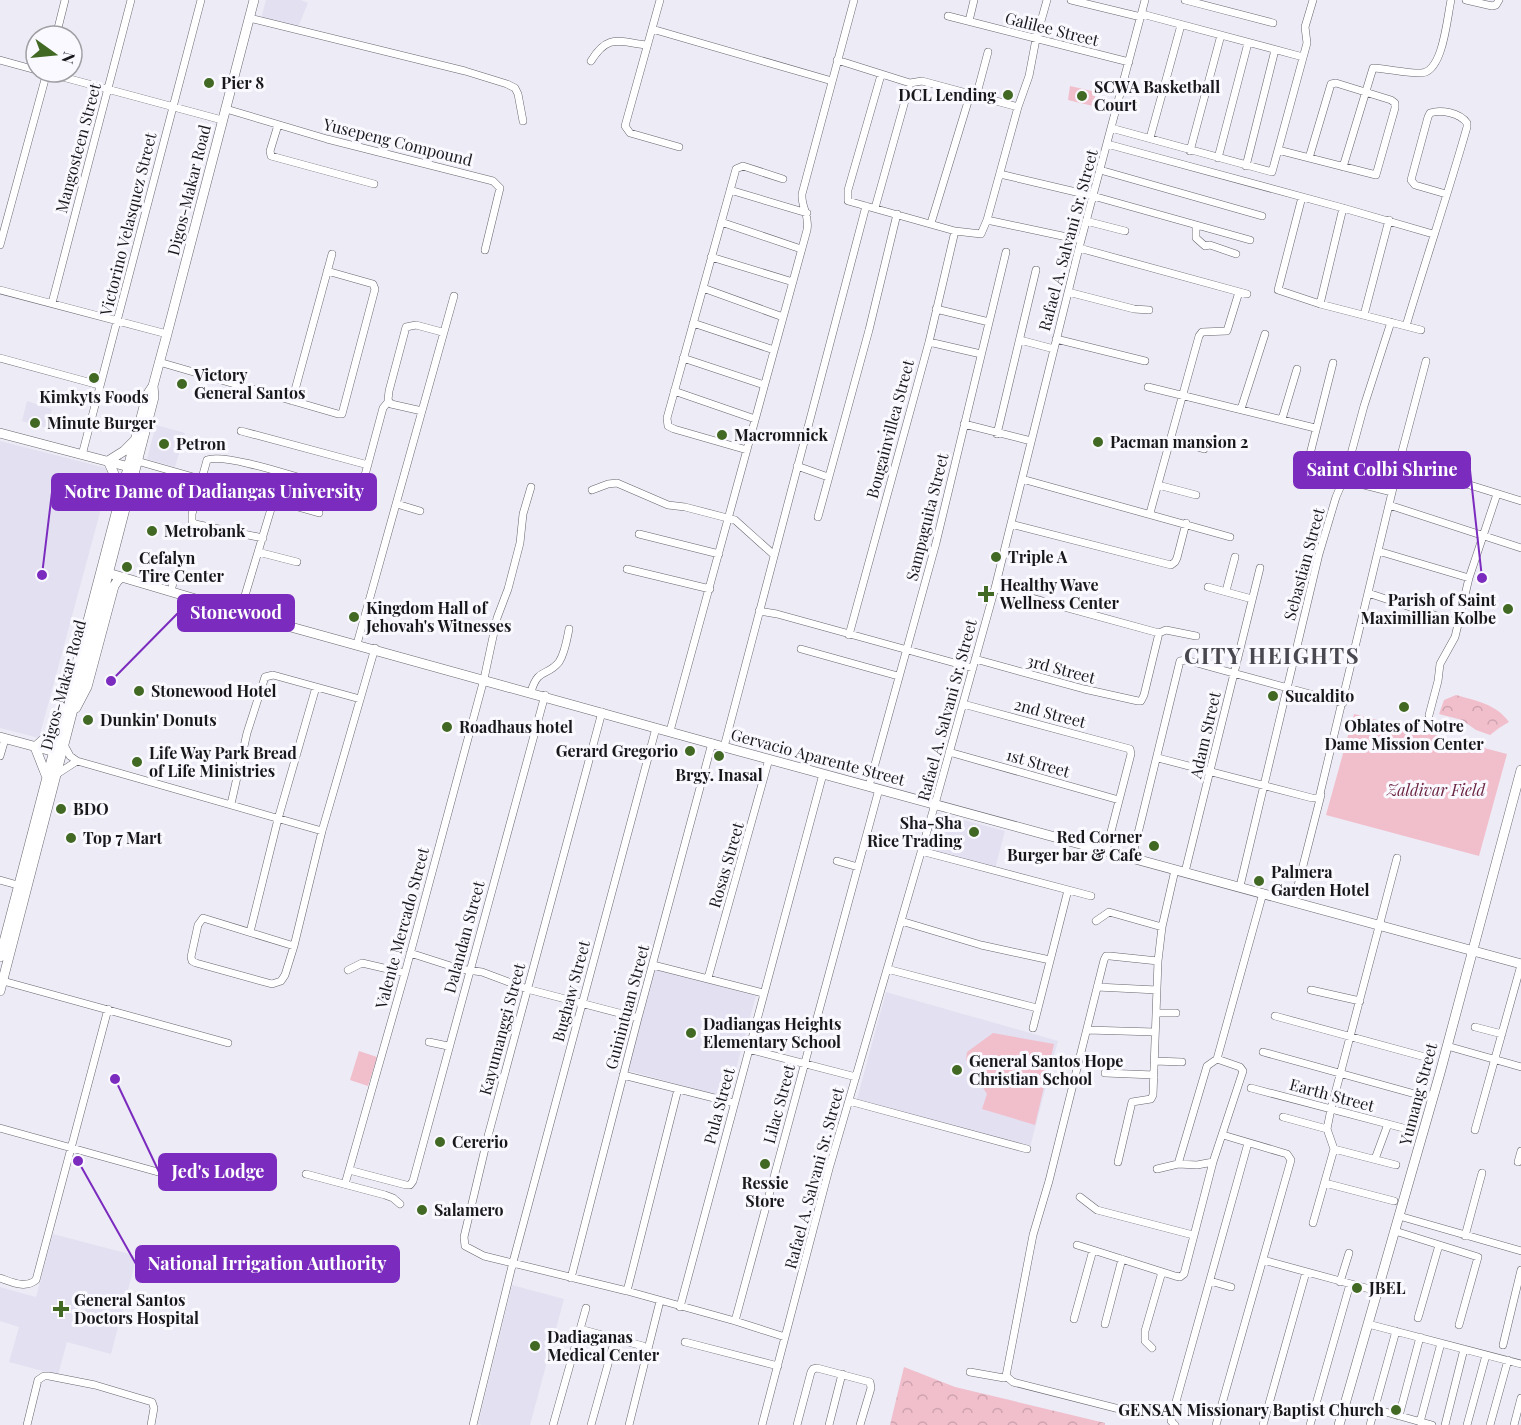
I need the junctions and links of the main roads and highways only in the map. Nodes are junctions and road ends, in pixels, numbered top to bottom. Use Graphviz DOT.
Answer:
graph roads {
  1 [pos="254,0"];
  2 [pos="153,386"];
  3 [pos="0,433"];
  4 [pos="135,440"];
  5 [pos="108,461"];
  6 [pos="134,466"];
  7 [pos="122,490"];
  8 [pos="108,573"];
  9 [pos="123,577"];
  10 [pos="69,720"];
  11 [pos="60,725"];
  12 [pos="2,738"];
  13 [pos="35,747"];
  14 [pos="57,752"];
  15 [pos="1521,770"];
  16 [pos="51,776"];
  17 [pos="22,886"];
  18 [pos="1471,950"];
  19 [pos="0,957"];
  20 [pos="1521,964"];
  21 [pos="1,986"];
  22 [pos="1339,1425"];
  1 -- 2 [label="main road, Digos-Makar Road"];
  2 -- 4 [label="main road, Digos-Makar Road"];
  2 -- 6 [label="main road, Digos-Makar Road"];
  3 -- 5 [label="main road"];
  4 -- 5 [label="main road"];
  4 -- 6 [label="main road, Digos-Makar Road"];
  5 -- 6 [label="main road"];
  5 -- 7 [label="main road"];
  6 -- 7 [label="main road, Digos-Makar Road"];
  6 -- 8 [label="main road, Digos-Makar Road"];
  7 -- 11 [label="main road, Digos-Makar Road"];
  8 -- 9 [label="main road, Gervacio Aparente Street"];
  8 -- 10 [label="main road, Digos-Makar Road"];
  9 -- 10 [label="main road"];
  9 -- 18 [label="main road, Gervacio Aparente Street"];
  10 -- 14 [label="main road, Digos-Makar Road"];
  11 -- 13 [label="main road"];
  11 -- 14 [label="main road, Digos-Makar Road"];
  12 -- 13 [label="main road"];
  13 -- 14 [label="main road"];
  13 -- 16 [label="main road"];
  14 -- 16 [label="main road, Digos-Makar Road"];
  15 -- 18 [label="main road, Yumang Street"];
  16 -- 17 [label="main road, Digos-Makar Road"];
  17 -- 19 [label="main road, Digos-Makar Road"];
  17 -- 21 [label="main road, Digos-Makar Road"];
  18 -- 20 [label="main road, Gervacio Aparente Street"];
  18 -- 22 [label="main road, Yumang Street"];
}
